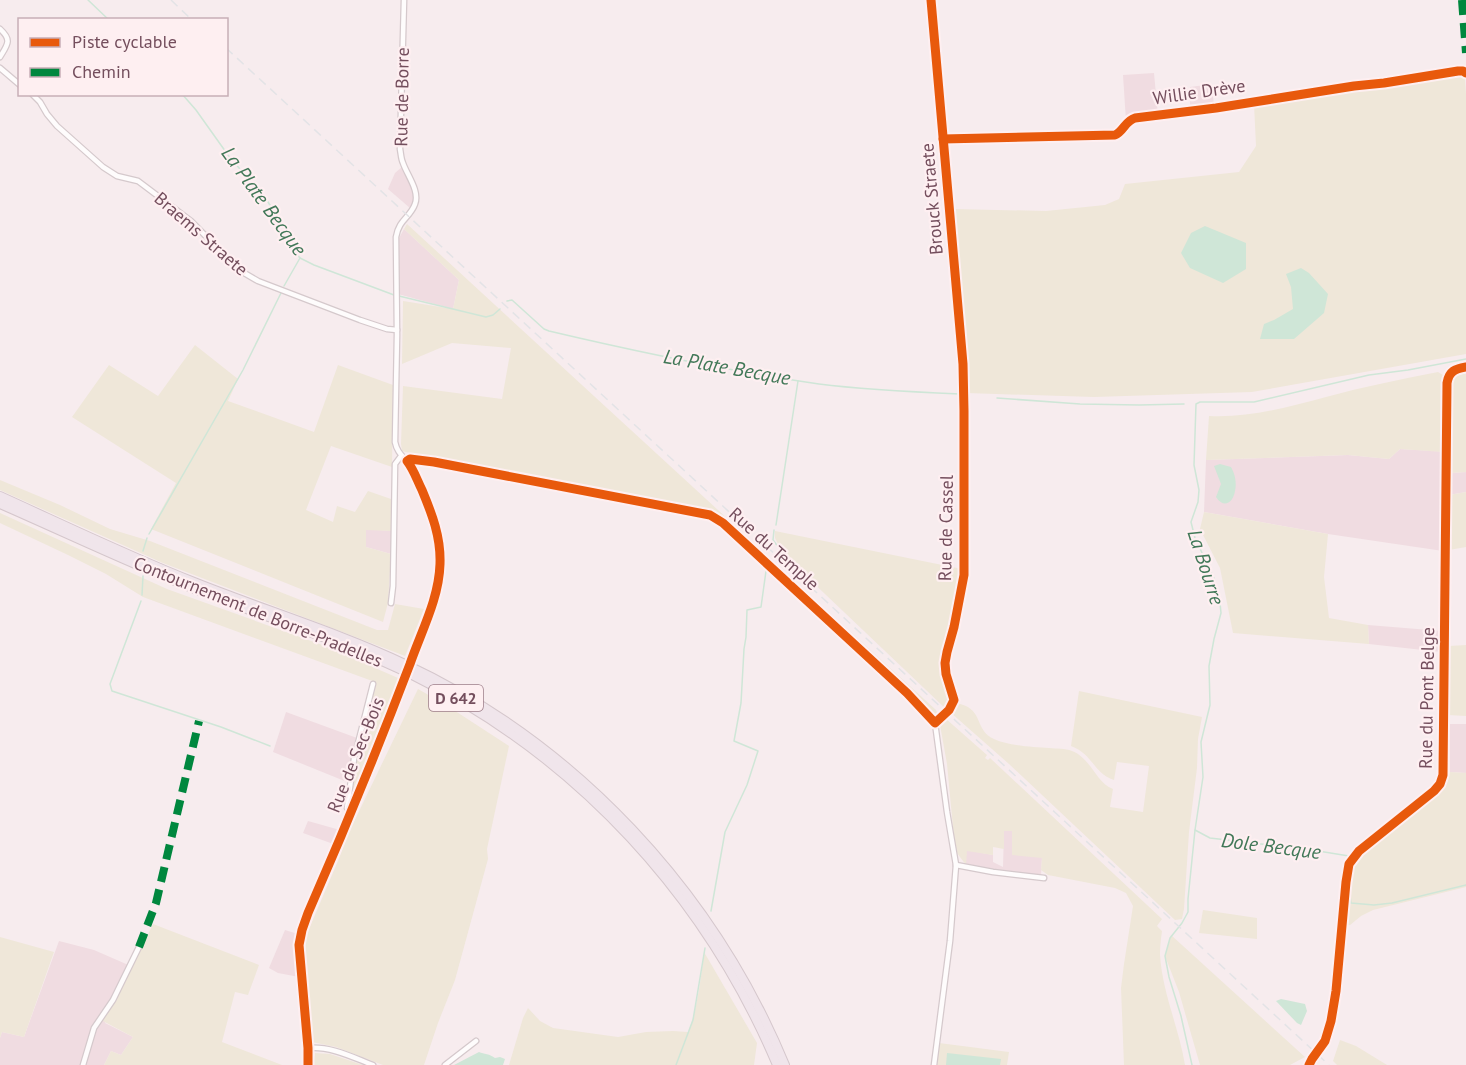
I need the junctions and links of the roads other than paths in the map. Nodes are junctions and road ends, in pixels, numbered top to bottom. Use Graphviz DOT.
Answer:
graph roads {
  1 [pos="404,0"];
  2 [pos="931,0"];
  3 [pos="0,28"];
  4 [pos="0,57"];
  5 [pos="0,68"];
  6 [pos="1465,73"];
  7 [pos="18,82"];
  8 [pos="34,96"];
  9 [pos="943,139"];
  10 [pos="397,330"];
  11 [pos="1466,367"];
  12 [pos="964,395"];
  13 [pos="401,456"];
  14 [pos="407,461"];
  15 [pos="0,496"];
  16 [pos="0,504"];
  17 [pos="391,603"];
  18 [pos="373,684"];
  19 [pos="935,723"];
  20 [pos="351,813"];
  21 [pos="956,865"];
  22 [pos="1044,878"];
  23 [pos="139,947"];
  24 [pos="476,1041"];
  25 [pos="308,1048"];
  26 [pos="83,1065"];
  27 [pos="308,1065"];
  28 [pos="373,1065"];
  29 [pos="445,1065"];
  30 [pos="777,1065"];
  31 [pos="785,1065"];
  32 [pos="934,1065"];
  33 [pos="1309,1065"];
  1 -- 10 [label="street, Rue de Borre"];
  2 -- 9 [label="street, Brouck Straete"];
  3 -- 4 [label="street"];
  5 -- 7 [label="street"];
  6 -- 9 [label="street, Willie Drève"];
  8 -- 10 [label="street, Braems Straete"];
  9 -- 12 [label="street, Brouck Straete"];
  10 -- 13 [label="street"];
  11 -- 33 [label="street, Rue du Pont Belge"];
  12 -- 19 [label="street, Rue de Cassel"];
  13 -- 14 [label="street, Rue de Sec-Bois"];
  13 -- 17 [label="street"];
  14 -- 19 [label="street, Rue du Temple"];
  14 -- 20 [label="street, Rue de Sec-Bois, bridge"];
  15 -- 31 [label="highway, D 642"];
  16 -- 30 [label="highway, Contournement de Borre-Pradelles / D 642"];
  18 -- 20 [label="street, Rue de Sec-Bois"];
  19 -- 21 [label="street"];
  20 -- 25 [label="street, Rue de Sec-Bois"];
  21 -- 22 [label="street"];
  21 -- 32 [label="street"];
  23 -- 26 [label="street"];
  24 -- 29 [label="street"];
  25 -- 27 [label="street, Rue de Sec-Bois"];
  25 -- 28 [label="street"];
}
